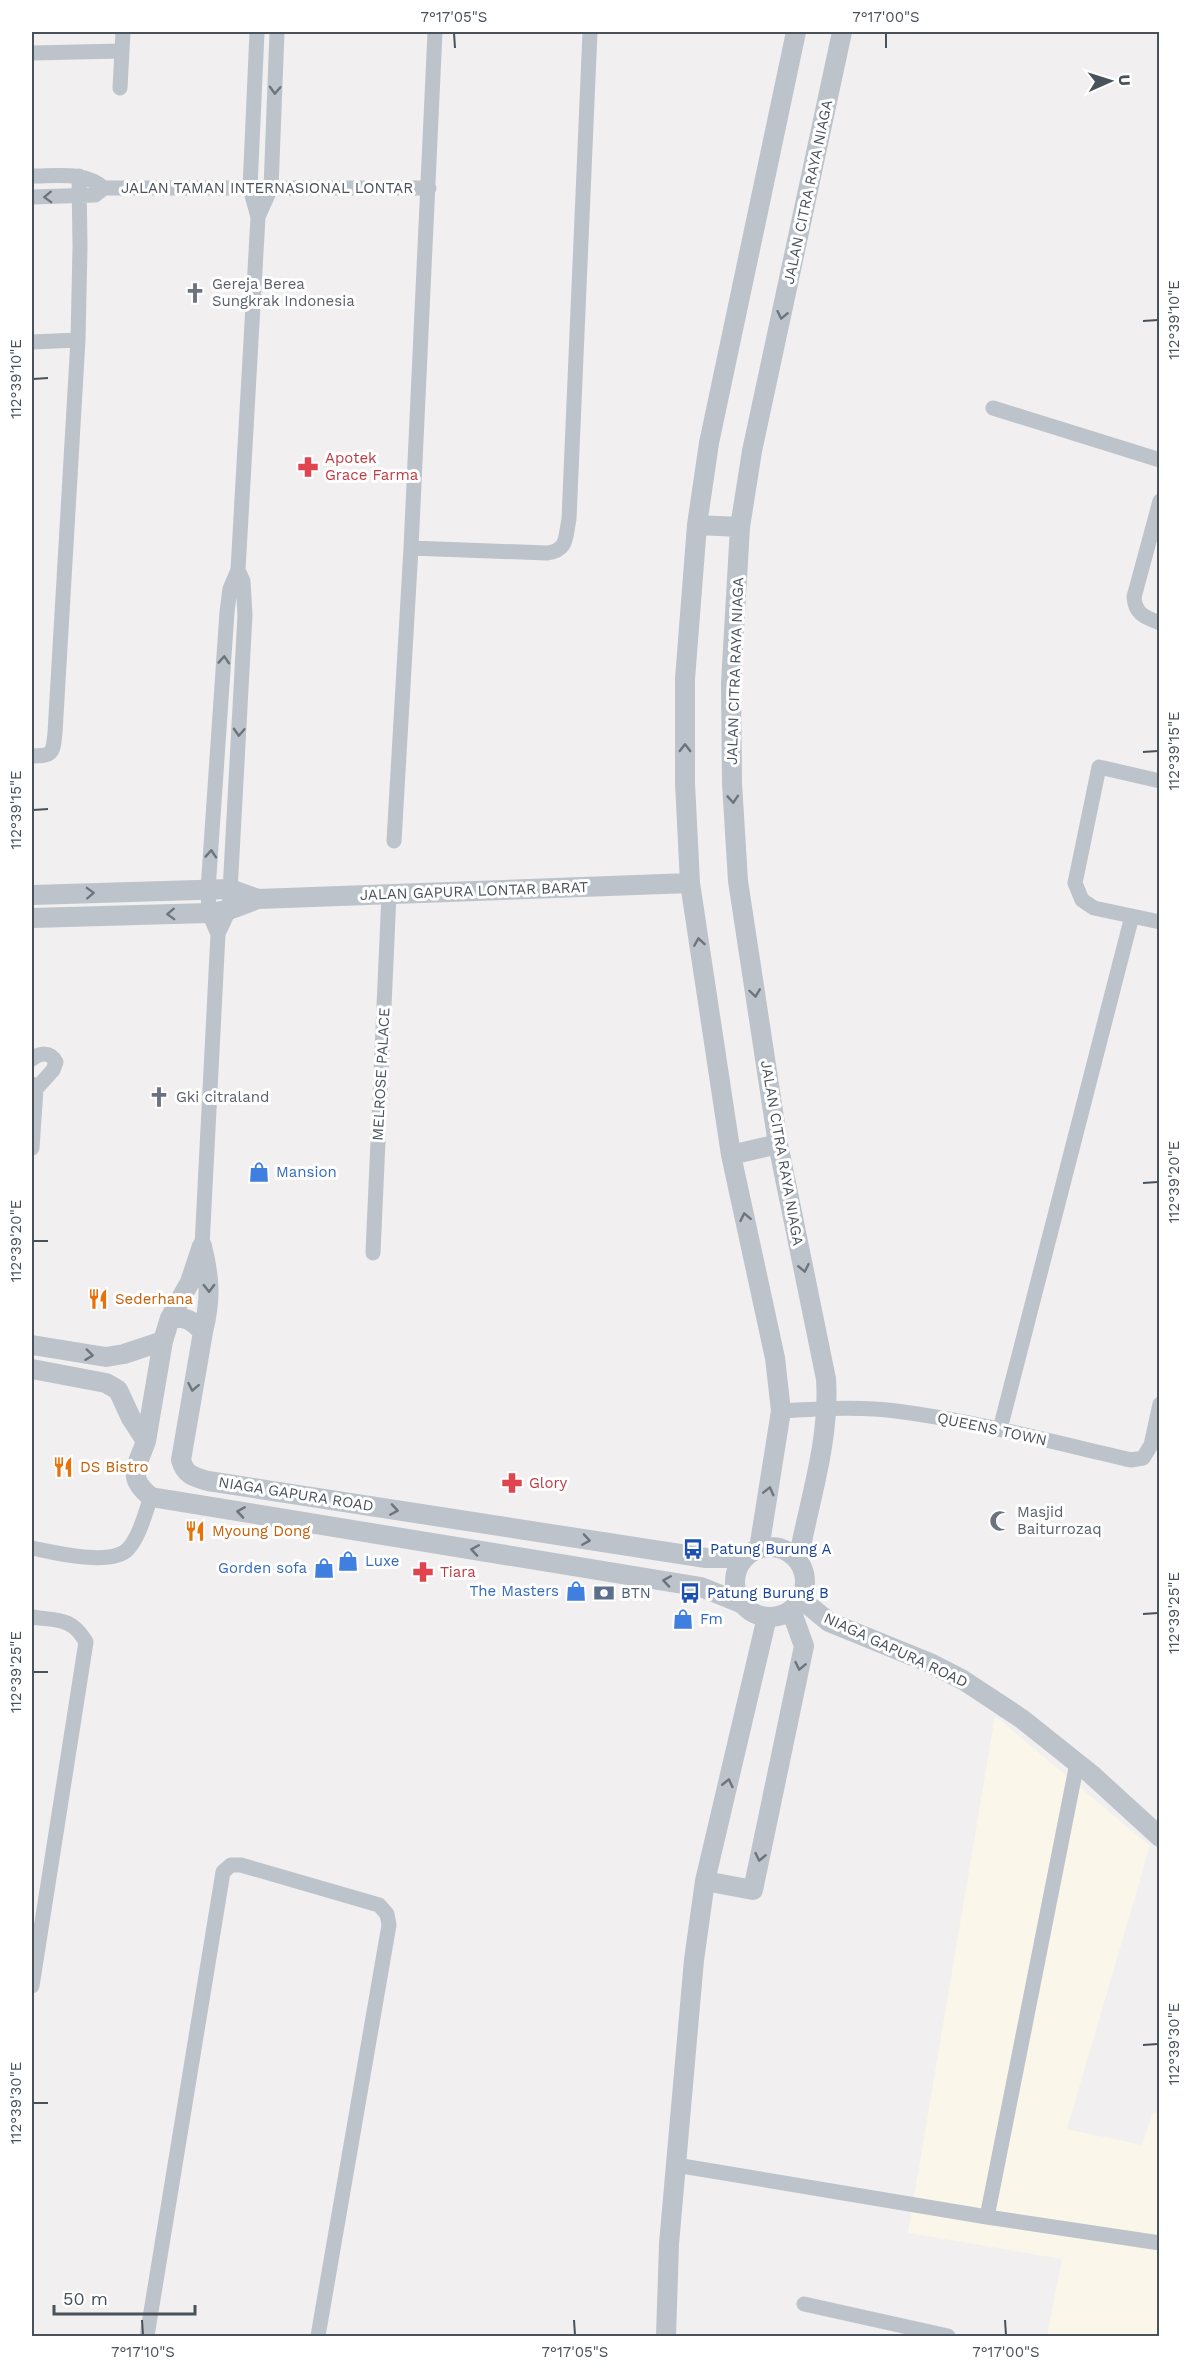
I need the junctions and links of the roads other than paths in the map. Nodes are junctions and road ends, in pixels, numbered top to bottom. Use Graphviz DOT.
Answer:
graph roads {
  1 [pos="123,32"];
  2 [pos="257,32"];
  3 [pos="277,32"];
  4 [pos="435,32"];
  5 [pos="590,32"];
  6 [pos="796,32"];
  7 [pos="842,32"];
  8 [pos="122,51"];
  9 [pos="32,52"];
  10 [pos="120,88"];
  11 [pos="32,176"];
  12 [pos="79,176"];
  13 [pos="104,188"];
  14 [pos="250,188"];
  15 [pos="271,188"];
  16 [pos="429,188"];
  17 [pos="79,196"];
  18 [pos="32,197"];
  19 [pos="258,217"];
  20 [pos="78,340"];
  21 [pos="32,342"];
  22 [pos="993,408"];
  23 [pos="1160,460"];
  24 [pos="1160,501"];
  25 [pos="697,525"];
  26 [pos="740,527"];
  27 [pos="411,548"];
  28 [pos="238,570"];
  29 [pos="1160,623"];
  30 [pos="32,756"];
  31 [pos="1160,780"];
  32 [pos="394,841"];
  33 [pos="690,883"];
  34 [pos="230,889"];
  35 [pos="208,890"];
  36 [pos="389,894"];
  37 [pos="32,895"];
  38 [pos="258,899"];
  39 [pos="229,910"];
  40 [pos="208,913"];
  41 [pos="1132,916"];
  42 [pos="32,918"];
  43 [pos="1160,922"];
  44 [pos="218,934"];
  45 [pos="32,1059"];
  46 [pos="34,1086"];
  47 [pos="778,1144"];
  48 [pos="32,1148"];
  49 [pos="731,1155"];
  50 [pos="201,1246"];
  51 [pos="374,1253"];
  52 [pos="170,1318"];
  53 [pos="203,1332"];
  54 [pos="163,1341"];
  55 [pos="32,1345"];
  56 [pos="32,1369"];
  57 [pos="1160,1404"];
  58 [pos="828,1408"];
  59 [pos="781,1411"];
  60 [pos="1000,1429"];
  61 [pos="146,1441"];
  62 [pos="151,1497"];
  63 [pos="32,1548"];
  64 [pos="752,1554"];
  65 [pos="798,1561"];
  66 [pos="743,1604"];
  67 [pos="796,1605"];
  68 [pos="32,1617"];
  69 [pos="767,1617"];
  70 [pos="1077,1763"];
  71 [pos="1160,1837"];
  72 [pos="705,1881"];
  73 [pos="32,1986"];
  74 [pos="676,2164"];
  75 [pos="987,2217"];
  76 [pos="1160,2243"];
  77 [pos="804,2304"];
  78 [pos="147,2337"];
  79 [pos="318,2337"];
  80 [pos="666,2337"];
  81 [pos="948,2337"];
  1 -- 8 [label="street"];
  2 -- 14 [label="street"];
  3 -- 15 [label="street, one-way"];
  4 -- 16 [label="street"];
  5 -- 27 [label="street"];
  6 -- 25 [label="street"];
  7 -- 26 [label="street, JALAN CITRA RAYA NIAGA, one-way"];
  8 -- 9 [label="street"];
  8 -- 10 [label="street"];
  11 -- 12 [label="street, JALAN TAMAN INTERNASIONAL LONTAR"];
  12 -- 13 [label="street, JALAN TAMAN INTERNASIONAL LONTAR"];
  12 -- 17 [label="street"];
  13 -- 14 [label="street, JALAN TAMAN INTERNASIONAL LONTAR"];
  13 -- 17 [label="street, JALAN TAMAN INTERNASIONAL LONTAR"];
  14 -- 15 [label="street, JALAN TAMAN INTERNASIONAL LONTAR"];
  14 -- 19 [label="street"];
  15 -- 16 [label="street, JALAN TAMAN INTERNASIONAL LONTAR"];
  15 -- 19 [label="street"];
  16 -- 27 [label="street"];
  17 -- 18 [label="street, JALAN TAMAN INTERNASIONAL LONTAR, one-way"];
  17 -- 20 [label="street"];
  19 -- 28 [label="street"];
  20 -- 21 [label="street"];
  20 -- 30 [label="street"];
  22 -- 23 [label="street"];
  24 -- 29 [label="street"];
  25 -- 26 [label="street"];
  33 -- 25 [label="street, one-way"];
  26 -- 47 [label="street, JALAN CITRA RAYA NIAGA, one-way"];
  27 -- 32 [label="street"];
  28 -- 34 [label="street, one-way"];
  35 -- 28 [label="street, one-way"];
  31 -- 41 [label="street"];
  33 -- 36 [label="street, JALAN GAPURA LONTAR BARAT"];
  49 -- 33 [label="street, one-way"];
  34 -- 35 [label="street, JALAN GAPURA LONTAR BARAT"];
  34 -- 38 [label="street, JALAN GAPURA LONTAR BARAT"];
  34 -- 39 [label="street"];
  37 -- 35 [label="street, JALAN GAPURA LONTAR BARAT, one-way"];
  35 -- 40 [label="street"];
  36 -- 38 [label="street, JALAN GAPURA LONTAR BARAT"];
  36 -- 51 [label="street, MELROSE PALACE"];
  38 -- 39 [label="street, JALAN GAPURA LONTAR BARAT"];
  39 -- 40 [label="street, JALAN GAPURA LONTAR BARAT"];
  39 -- 44 [label="street"];
  40 -- 42 [label="street, JALAN GAPURA LONTAR BARAT, one-way"];
  40 -- 44 [label="street"];
  41 -- 43 [label="street"];
  41 -- 60 [label="street"];
  44 -- 50 [label="street"];
  45 -- 46 [label="street"];
  46 -- 48 [label="street"];
  47 -- 49 [label="street"];
  47 -- 58 [label="street, JALAN CITRA RAYA NIAGA, one-way"];
  59 -- 49 [label="street, one-way"];
  50 -- 52 [label="street"];
  50 -- 53 [label="street, NIAGA GAPURA ROAD, one-way"];
  52 -- 53 [label="street"];
  52 -- 54 [label="street"];
  53 -- 64 [label="street, NIAGA GAPURA ROAD, one-way"];
  55 -- 54 [label="street, one-way"];
  54 -- 61 [label="street"];
  56 -- 61 [label="street"];
  57 -- 60 [label="street, QUEENS TOWN"];
  58 -- 59 [label="street, QUEENS TOWN"];
  58 -- 60 [label="street, QUEENS TOWN"];
  58 -- 65 [label="street, JALAN CITRA RAYA NIAGA"];
  64 -- 59 [label="street, one-way"];
  61 -- 62 [label="street"];
  62 -- 63 [label="street"];
  66 -- 62 [label="street, NIAGA GAPURA ROAD, one-way"];
  64 -- 65 [label="street"];
  64 -- 66 [label="street"];
  65 -- 67 [label="street"];
  66 -- 69 [label="street"];
  67 -- 69 [label="street"];
  67 -- 70 [label="street, NIAGA GAPURA ROAD"];
  67 -- 72 [label="street, one-way"];
  68 -- 73 [label="street"];
  72 -- 69 [label="street, one-way"];
  70 -- 71 [label="street, NIAGA GAPURA ROAD"];
  70 -- 75 [label="street"];
  72 -- 74 [label="street"];
  74 -- 75 [label="street"];
  74 -- 80 [label="street"];
  75 -- 76 [label="street"];
  77 -- 81 [label="street"];
  78 -- 79 [label="street"];
}
